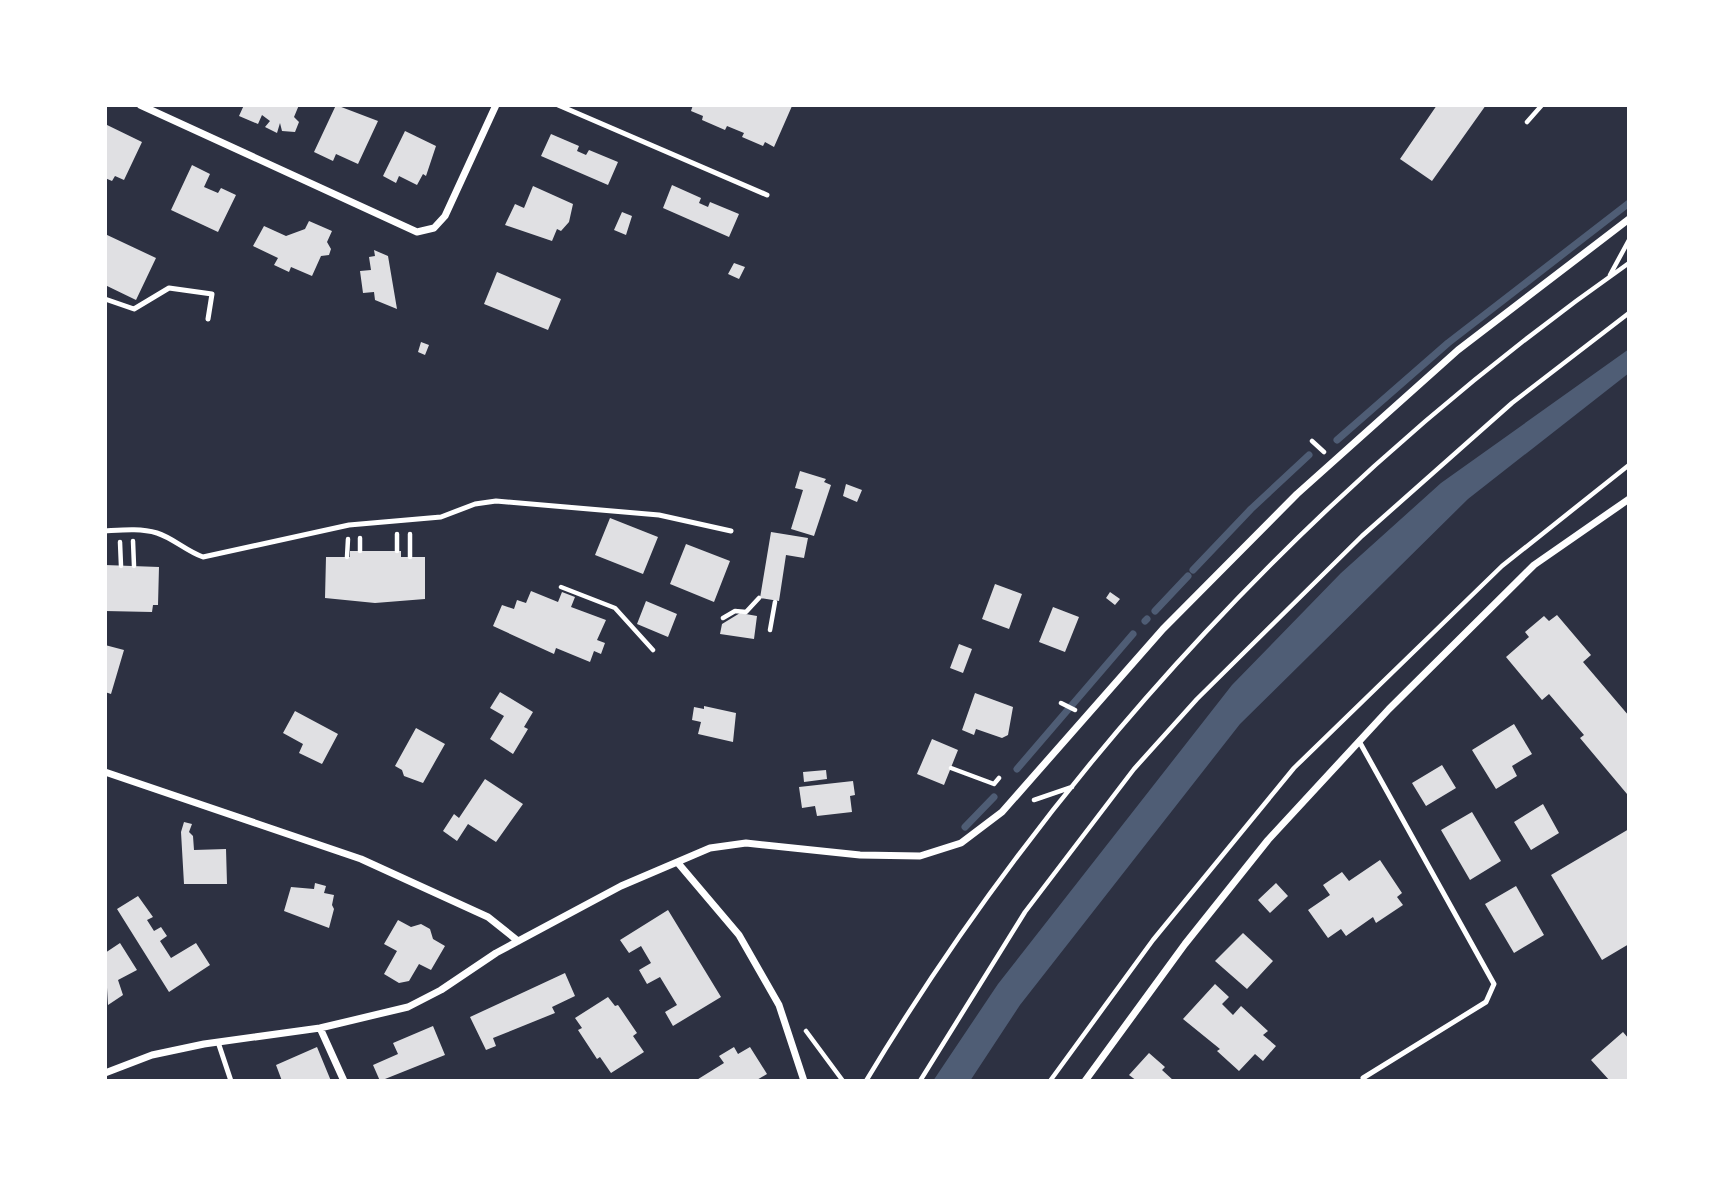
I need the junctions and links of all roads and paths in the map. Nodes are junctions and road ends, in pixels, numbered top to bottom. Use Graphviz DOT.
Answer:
graph roads {
  1 [pos="140,105"];
  2 [pos="496,105"];
  3 [pos="558,105"];
  4 [pos="1542,105"];
  5 [pos="1527,122"];
  6 [pos="767,195"];
  7 [pos="1629,219"];
  8 [pos="1629,239"];
  9 [pos="1629,263"];
  10 [pos="1610,276"];
  11 [pos="105,299"];
  12 [pos="1629,313"];
  13 [pos="208,319"];
  14 [pos="1629,465"];
  15 [pos="1629,499"];
  16 [pos="410,519"];
  17 [pos="120,530"];
  18 [pos="133,530"];
  19 [pos="105,531"];
  20 [pos="731,531"];
  21 [pos="410,557"];
  22 [pos="121,566"];
  23 [pos="134,566"];
  24 [pos="561,587"];
  25 [pos="759,598"];
  26 [pos="775,602"];
  27 [pos="723,618"];
  28 [pos="770,630"];
  29 [pos="653,650"];
  30 [pos="1061,703"];
  31 [pos="1074,710"];
  32 [pos="1359,741"];
  33 [pos="951,768"];
  34 [pos="105,772"];
  35 [pos="999,778"];
  36 [pos="1073,786"];
  37 [pos="1002,812"];
  38 [pos="678,863"];
  39 [pos="518,941"];
  40 [pos="320,1028"];
  41 [pos="805,1031"];
  42 [pos="218,1042"];
  43 [pos="105,1073"];
  44 [pos="1363,1078"];
  45 [pos="231,1081"];
  46 [pos="344,1081"];
  47 [pos="804,1081"];
  48 [pos="843,1081"];
  49 [pos="866,1081"];
  50 [pos="920,1081"];
  51 [pos="1050,1081"];
  52 [pos="1085,1081"];
  1 -- 2 [label="street"];
  3 -- 6 [label="lane"];
  4 -- 5 [label="path"];
  7 -- 37 [label="street"];
  8 -- 10 [label="path"];
  9 -- 10 [label="path"];
  10 -- 36 [label="path"];
  11 -- 13 [label="lane"];
  12 -- 50 [label="path"];
  14 -- 51 [label="path"];
  15 -- 32 [label="street"];
  16 -- 18 [label="lane"];
  16 -- 20 [label="lane"];
  16 -- 21 [label="path"];
  17 -- 18 [label="lane"];
  17 -- 19 [label="lane"];
  17 -- 22 [label="path"];
  18 -- 23 [label="path"];
  24 -- 29 [label="path"];
  25 -- 27 [label="path"];
  26 -- 28 [label="path"];
  30 -- 31 [label="path"];
  32 -- 44 [label="lane"];
  32 -- 52 [label="street"];
  33 -- 35 [label="path"];
  34 -- 39 [label="street"];
  36 -- 37 [label="path"];
  36 -- 49 [label="path"];
  37 -- 38 [label="street"];
  38 -- 39 [label="street"];
  38 -- 47 [label="street"];
  39 -- 40 [label="street"];
  40 -- 42 [label="street"];
  40 -- 46 [label="street"];
  41 -- 48 [label="path"];
  42 -- 43 [label="street"];
  42 -- 45 [label="lane"];
}
